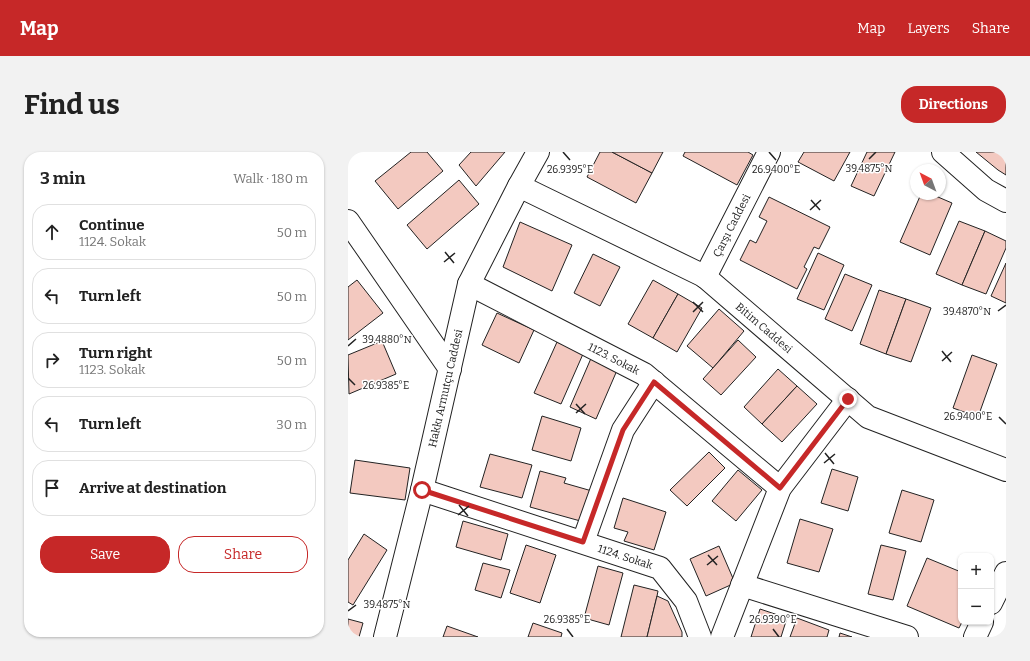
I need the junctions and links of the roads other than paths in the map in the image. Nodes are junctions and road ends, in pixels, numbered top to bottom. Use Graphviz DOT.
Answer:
graph roads {
  1 [pos="538,152"];
  2 [pos="769,152"];
  3 [pos="943,152"];
  4 [pos="519,186"];
  5 [pos="1006,201"];
  6 [pos="348,221"];
  7 [pos="705,277"];
  8 [pos="470,284"];
  9 [pos="450,369"];
  10 [pos="654,382"];
  11 [pos="848,399"];
  12 [pos="1006,470"];
  13 [pos="780,488"];
  14 [pos="422,490"];
  15 [pos="583,542"];
  16 [pos="1006,573"];
  17 [pos="742,585"];
  18 [pos="994,598"];
  19 [pos="981,625"];
  20 [pos="385,637"];
  21 [pos="700,637"];
  22 [pos="722,637"];
  23 [pos="907,637"];
  24 [pos="975,637"];
  1 -- 4 [label="street, Hakkı Armutçu Caddesi"];
  2 -- 7 [label="street, Çarşı Caddesi"];
  3 -- 5 [label="street"];
  4 -- 7 [label="street, Bitim Caddesi"];
  4 -- 8 [label="street, Hakkı Armutçu Caddesi"];
  6 -- 9 [label="street"];
  7 -- 11 [label="street, Bitim Caddesi"];
  8 -- 9 [label="street, Hakkı Armutçu Caddesi"];
  8 -- 10 [label="street, 1123. Sokak"];
  9 -- 14 [label="street, Hakkı Armutçu Caddesi"];
  10 -- 13 [label="street, 1123. Sokak"];
  10 -- 15 [label="street"];
  11 -- 12 [label="street, Bitim Caddesi"];
  11 -- 13 [label="street"];
  13 -- 17 [label="street"];
  14 -- 15 [label="street, 1124. Sokak"];
  14 -- 20 [label="street, Hakkı Armutçu Caddesi"];
  15 -- 21 [label="street, 1124. Sokak"];
  16 -- 18 [label="street"];
  17 -- 22 [label="street"];
  17 -- 23 [label="street"];
  19 -- 24 [label="street"];
}
